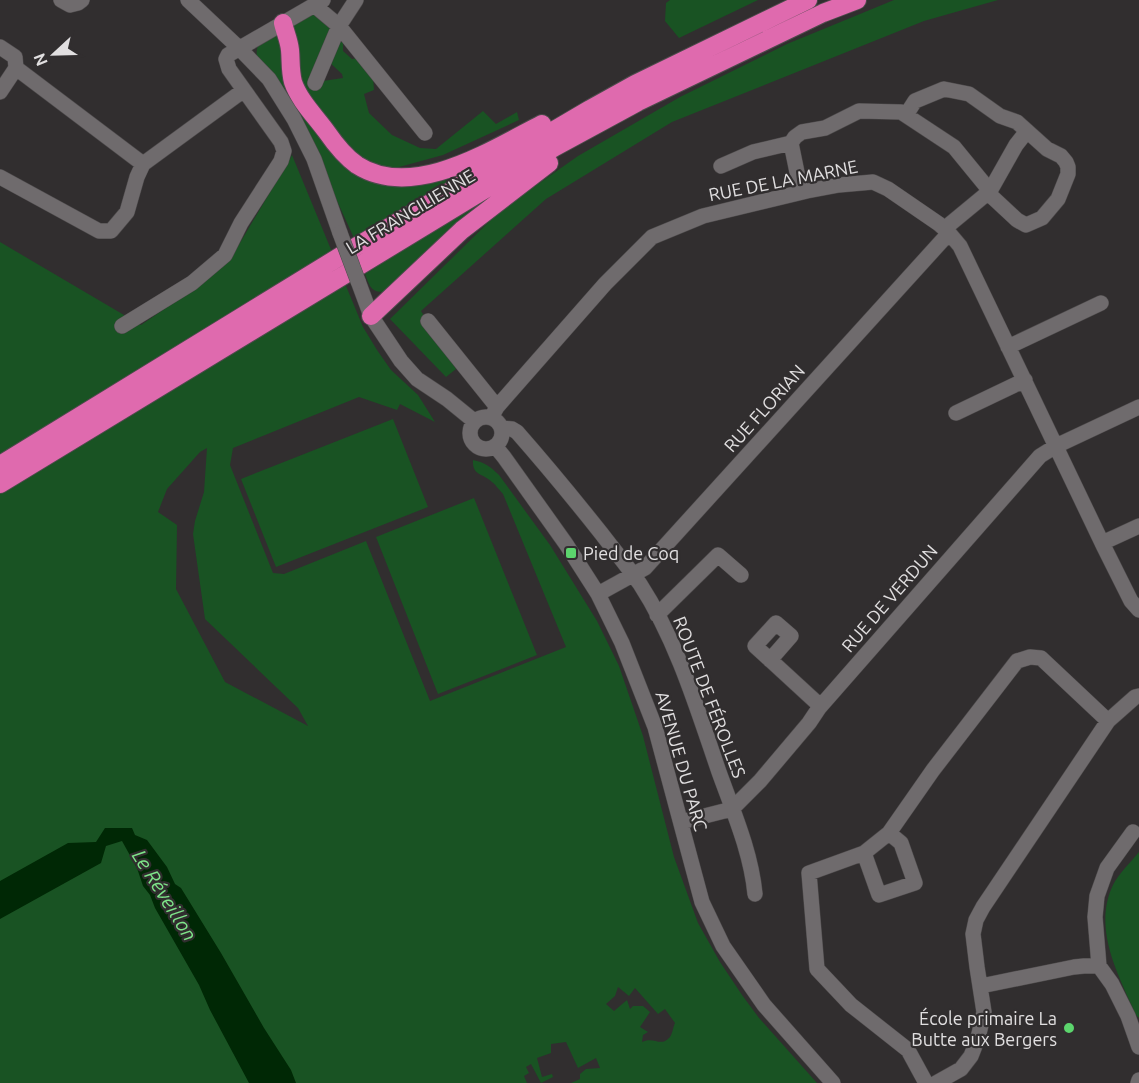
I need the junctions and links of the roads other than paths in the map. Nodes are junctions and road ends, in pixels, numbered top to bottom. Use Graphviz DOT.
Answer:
graph roads {
  1 [pos="61,0"];
  2 [pos="82,0"];
  3 [pos="188,0"];
  4 [pos="356,0"];
  5 [pos="808,0"];
  6 [pos="857,0"];
  7 [pos="318,2"];
  8 [pos="283,23"];
  9 [pos="339,26"];
  10 [pos="0,46"];
  11 [pos="238,48"];
  12 [pos="16,68"];
  13 [pos="315,83"];
  14 [pos="635,84"];
  15 [pos="244,90"];
  16 [pos="0,92"];
  17 [pos="638,102"];
  18 [pos="906,115"];
  19 [pos="1027,131"];
  20 [pos="425,133"];
  21 [pos="791,143"];
  22 [pos="143,164"];
  23 [pos="722,166"];
  24 [pos="0,177"];
  25 [pos="801,192"];
  26 [pos="989,192"];
  27 [pos="946,231"];
  28 [pos="1101,303"];
  29 [pos="371,316"];
  30 [pos="428,321"];
  31 [pos="122,326"];
  32 [pos="1008,347"];
  33 [pos="1024,380"];
  34 [pos="1139,407"];
  35 [pos="956,413"];
  36 [pos="496,418"];
  37 [pos="474,421"];
  38 [pos="1056,446"];
  39 [pos="495,447"];
  40 [pos="0,465"];
  41 [pos="0,484"];
  42 [pos="1139,526"];
  43 [pos="1102,543"];
  44 [pos="632,574"];
  45 [pos="741,575"];
  46 [pos="598,594"];
  47 [pos="1139,610"];
  48 [pos="657,615"];
  49 [pos="770,660"];
  50 [pos="1139,696"];
  51 [pos="819,708"];
  52 [pos="1108,721"];
  53 [pos="732,809"];
  54 [pos="681,822"];
  55 [pos="889,832"];
  56 [pos="1133,832"];
  57 [pos="864,853"];
  58 [pos="754,894"];
  59 [pos="1099,966"];
  60 [pos="981,986"];
  61 [pos="1139,1047"];
  62 [pos="833,1083"];
  63 [pos="926,1083"];
  64 [pos="936,1083"];
  1 -- 2 [label="street"];
  3 -- 11 [label="street"];
  4 -- 9 [label="street"];
  5 -- 14 [label="highway, LA FRANCILIENNE"];
  6 -- 17 [label="highway, LA FRANCILIENNE"];
  7 -- 8 [label="street"];
  7 -- 9 [label="street"];
  8 -- 11 [label="street"];
  8 -- 14 [label="highway"];
  9 -- 13 [label="street"];
  9 -- 20 [label="street"];
  10 -- 12 [label="street"];
  11 -- 15 [label="street"];
  11 -- 29 [label="street, bridge"];
  12 -- 16 [label="street"];
  12 -- 22 [label="street"];
  14 -- 40 [label="highway, LA FRANCILIENNE"];
  15 -- 22 [label="street"];
  15 -- 31 [label="street"];
  17 -- 29 [label="highway"];
  17 -- 41 [label="highway, LA FRANCILIENNE"];
  18 -- 19 [label="street"];
  18 -- 21 [label="street"];
  18 -- 26 [label="street"];
  19 -- 26 [label="street"];
  19 -- 26 [label="street"];
  21 -- 23 [label="street"];
  21 -- 25 [label="street"];
  22 -- 24 [label="street"];
  25 -- 27 [label="street, RUE DE LA MARNE"];
  25 -- 36 [label="street, RUE DE LA MARNE"];
  26 -- 27 [label="street, RUE FLORIAN"];
  27 -- 32 [label="street, RUE DE LA MARNE"];
  27 -- 44 [label="street, RUE FLORIAN"];
  28 -- 32 [label="street"];
  29 -- 37 [label="street"];
  30 -- 36 [label="street, ROUTE DE FÉROLLES"];
  32 -- 33 [label="street, RUE DE LA MARNE"];
  33 -- 35 [label="street"];
  33 -- 38 [label="street, RUE DE LA MARNE"];
  34 -- 38 [label="street, RUE DE VERDUN"];
  36 -- 37 [label="street"];
  36 -- 39 [label="street"];
  36 -- 44 [label="street, ROUTE DE FÉROLLES"];
  37 -- 39 [label="street"];
  38 -- 43 [label="street, RUE DE LA MARNE"];
  38 -- 51 [label="street, RUE DE VERDUN"];
  39 -- 46 [label="street, AVENUE DU PARC"];
  42 -- 43 [label="street"];
  43 -- 47 [label="street, RUE DE LA MARNE"];
  44 -- 46 [label="street, RUE FLORIAN"];
  44 -- 48 [label="street, ROUTE DE FÉROLLES"];
  45 -- 48 [label="street"];
  46 -- 54 [label="street, AVENUE DU PARC"];
  48 -- 53 [label="street, ROUTE DE FÉROLLES"];
  49 -- 51 [label="street"];
  50 -- 52 [label="street"];
  51 -- 53 [label="street, RUE DE VERDUN"];
  52 -- 55 [label="street"];
  52 -- 60 [label="street"];
  53 -- 54 [label="street"];
  53 -- 58 [label="street, ROUTE DE FÉROLLES"];
  54 -- 62 [label="street, AVENUE DU PARC"];
  55 -- 57 [label="street"];
  55 -- 57 [label="street"];
  56 -- 59 [label="street"];
  57 -- 63 [label="street"];
  59 -- 60 [label="street"];
  59 -- 61 [label="street"];
  60 -- 64 [label="street"];
}
